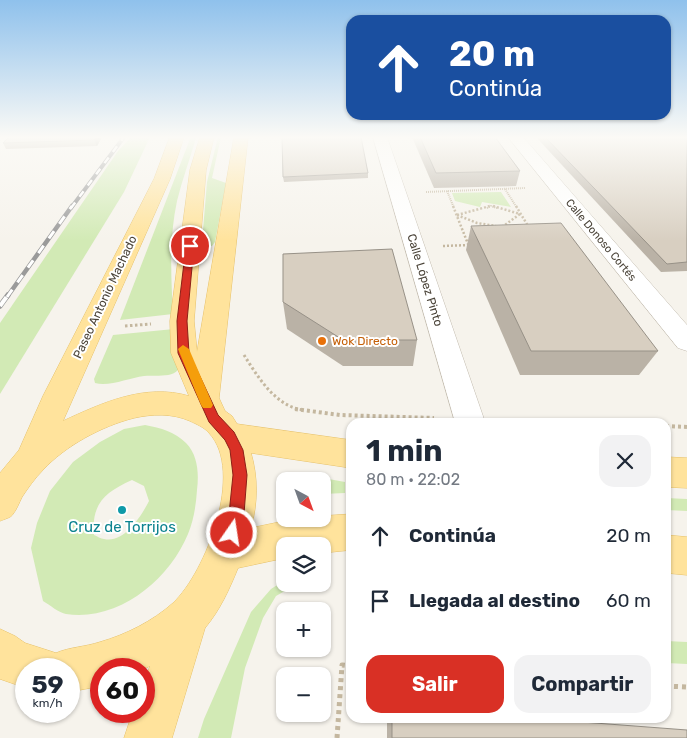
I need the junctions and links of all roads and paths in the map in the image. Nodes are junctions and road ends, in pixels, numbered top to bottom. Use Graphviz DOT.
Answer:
graph roads {
  1 [pos="165,171"];
  2 [pos="198,171"];
  3 [pos="238,171"];
  4 [pos="391,171"];
  5 [pos="545,171"];
  6 [pos="526,188"];
  7 [pos="504,189"];
  8 [pos="448,191"];
  9 [pos="398,192"];
  10 [pos="520,214"];
  11 [pos="457,215"];
  12 [pos="529,228"];
  13 [pos="476,244"];
  14 [pos="468,245"];
  15 [pos="415,247"];
  16 [pos="155,324"];
  17 [pos="117,327"];
  18 [pos="687,342"];
  19 [pos="243,349"];
  20 [pos="296,409"];
  21 [pos="215,417"];
  22 [pos="469,418"];
  23 [pos="671,426"];
  24 [pos="687,427"];
  25 [pos="346,453"];
  26 [pos="32,456"];
  27 [pos="671,472"];
  28 [pos="687,473"];
  29 [pos="0,504"];
  30 [pos="346,532"];
  31 [pos="226,552"];
  32 [pos="671,554"];
  33 [pos="687,556"];
  34 [pos="188,617"];
  35 [pos="0,651"];
  36 [pos="15,663"];
  37 [pos="346,665"];
  38 [pos="80,670"];
  39 [pos="671,686"];
  40 [pos="687,687"];
  41 [pos="148,738"];
  42 [pos="337,738"];
  1 -- 26 [label="main road, Paseo Antonio Machado"];
  2 -- 21 [label="main road"];
  3 -- 21 [label="main road"];
  4 -- 9 [label="street, Calle López Pinto"];
  5 -- 18 [label="street, Calle Donoso Cortés"];
  6 -- 7 [label="path"];
  7 -- 8 [label="path"];
  7 -- 10 [label="path"];
  8 -- 9 [label="path"];
  8 -- 11 [label="path"];
  9 -- 15 [label="street, Calle López Pinto"];
  10 -- 11 [label="path"];
  10 -- 11 [label="path"];
  10 -- 12 [label="path"];
  11 -- 14 [label="path"];
  13 -- 14 [label="path"];
  14 -- 15 [label="path"];
  15 -- 22 [label="street, Calle López Pinto"];
  16 -- 17 [label="path"];
  19 -- 20 [label="path"];
  21 -- 25 [label="main road"];
  21 -- 26 [label="main road"];
  21 -- 31 [label="main road"];
  23 -- 24 [label="path"];
  26 -- 29 [label="main road"];
  27 -- 28 [label="main road"];
  30 -- 31 [label="main road"];
  31 -- 34 [label="main road"];
  32 -- 33 [label="main road"];
  34 -- 38 [label="main road"];
  34 -- 41 [label="main road"];
  35 -- 36 [label="main road"];
  37 -- 42 [label="path"];
  39 -- 40 [label="path"];
}
